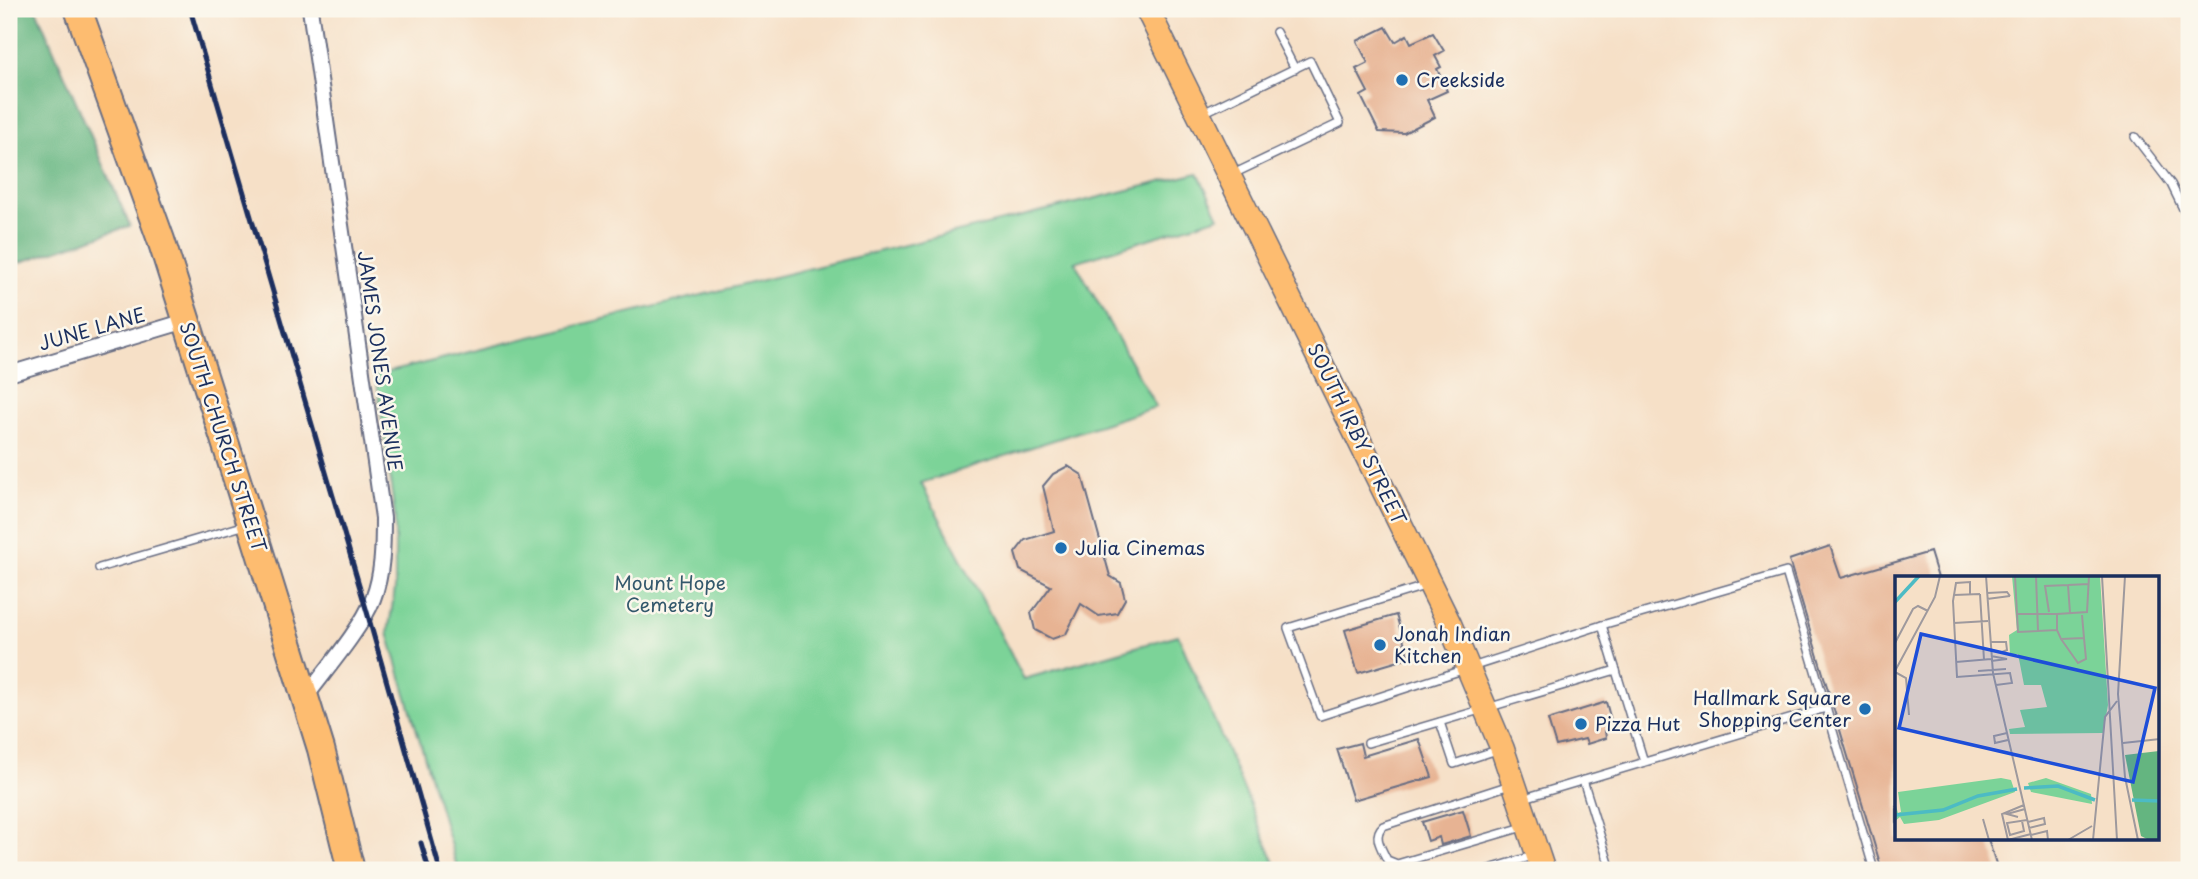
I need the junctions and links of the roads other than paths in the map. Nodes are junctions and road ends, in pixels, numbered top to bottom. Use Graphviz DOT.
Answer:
graph roads {
  1 [pos="78,9"];
  2 [pos="310,9"];
  3 [pos="1147,9"];
  4 [pos="1276,32"];
  5 [pos="1295,69"];
  6 [pos="1199,115"];
  7 [pos="2135,137"];
  8 [pos="1229,175"];
  9 [pos="2189,221"];
  10 [pos="186,321"];
  11 [pos="9,373"];
  12 [pos="250,523"];
  13 [pos="99,568"];
  14 [pos="1430,584"];
  15 [pos="1602,625"];
  16 [pos="1469,669"];
  17 [pos="1616,670"];
  18 [pos="305,698"];
  19 [pos="1826,708"];
  20 [pos="1485,709"];
  21 [pos="1440,722"];
  22 [pos="1368,743"];
  23 [pos="1502,748"];
  24 [pos="1644,762"];
  25 [pos="1583,780"];
  26 [pos="1516,792"];
  27 [pos="1528,826"];
  28 [pos="1540,862"];
  29 [pos="351,870"];
  30 [pos="1486,870"];
  31 [pos="1611,870"];
  32 [pos="1874,870"];
  1 -- 10 [label="highway, SOUTH CHURCH STREET"];
  2 -- 18 [label="street, JAMES JONES AVENUE"];
  3 -- 6 [label="main road, SOUTH IRBY STREET"];
  4 -- 5 [label="lane"];
  5 -- 6 [label="lane"];
  5 -- 8 [label="lane"];
  6 -- 8 [label="main road, SOUTH IRBY STREET"];
  7 -- 9 [label="lane"];
  8 -- 14 [label="main road, SOUTH IRBY STREET"];
  10 -- 11 [label="street, JUNE LANE"];
  10 -- 12 [label="highway, SOUTH CHURCH STREET"];
  12 -- 13 [label="lane"];
  12 -- 18 [label="highway, SOUTH CHURCH STREET"];
  14 -- 16 [label="main road, SOUTH IRBY STREET"];
  14 -- 16 [label="lane"];
  15 -- 16 [label="lane"];
  15 -- 17 [label="lane"];
  15 -- 19 [label="lane"];
  16 -- 20 [label="main road, SOUTH IRBY STREET"];
  17 -- 20 [label="lane"];
  17 -- 24 [label="lane"];
  18 -- 29 [label="highway, SOUTH CHURCH STREET"];
  19 -- 24 [label="lane"];
  19 -- 32 [label="lane"];
  20 -- 21 [label="lane"];
  20 -- 23 [label="main road, SOUTH IRBY STREET"];
  21 -- 22 [label="lane"];
  21 -- 23 [label="lane"];
  23 -- 26 [label="main road, SOUTH IRBY STREET"];
  24 -- 25 [label="lane"];
  25 -- 26 [label="lane"];
  25 -- 31 [label="lane"];
  26 -- 27 [label="main road, SOUTH IRBY STREET"];
  26 -- 27 [label="lane"];
  27 -- 28 [label="main road, SOUTH IRBY STREET"];
  28 -- 30 [label="lane"];
}
